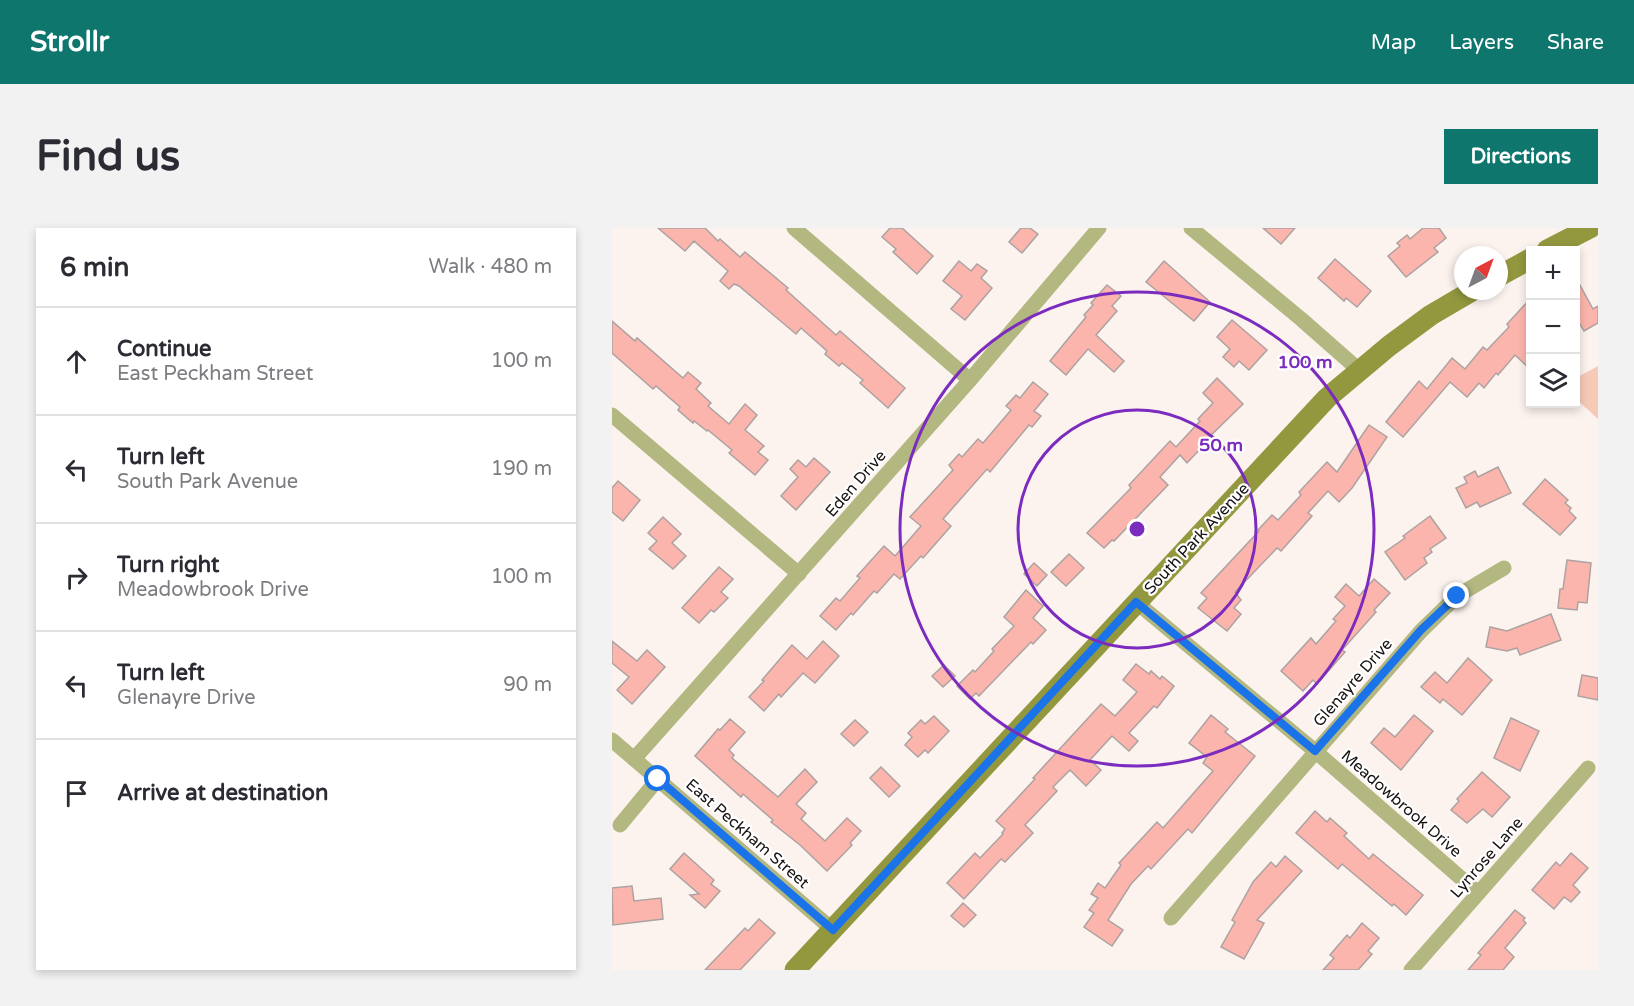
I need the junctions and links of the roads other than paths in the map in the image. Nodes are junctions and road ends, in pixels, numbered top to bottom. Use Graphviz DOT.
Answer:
graph roads {
  1 [pos="794,228"];
  2 [pos="1099,228"];
  3 [pos="1191,228"];
  4 [pos="1590,228"];
  5 [pos="1555,246"];
  6 [pos="1526,261"];
  7 [pos="1508,271"];
  8 [pos="1457,300"];
  9 [pos="1359,370"];
  10 [pos="970,380"];
  11 [pos="612,415"];
  12 [pos="1504,568"];
  13 [pos="799,574"];
  14 [pos="1136,602"];
  15 [pos="612,740"];
  16 [pos="1315,751"];
  17 [pos="634,759"];
  18 [pos="1588,768"];
  19 [pos="658,779"];
  20 [pos="620,825"];
  21 [pos="1478,893"];
  22 [pos="1171,918"];
  23 [pos="833,930"];
  24 [pos="795,970"];
  25 [pos="1411,970"];
  1 -- 10 [label="street"];
  2 -- 10 [label="street, Eden Drive"];
  3 -- 9 [label="street"];
  4 -- 5 [label="main road"];
  6 -- 7 [label="main road"];
  8 -- 9 [label="main road, South Park Avenue"];
  9 -- 14 [label="main road, South Park Avenue"];
  10 -- 13 [label="street, Eden Drive"];
  11 -- 13 [label="street"];
  12 -- 16 [label="street, Glenayre Drive"];
  13 -- 17 [label="street, Eden Drive"];
  14 -- 16 [label="street, Meadowbrook Drive"];
  14 -- 23 [label="main road, South Park Avenue"];
  15 -- 17 [label="street, East Peckham Street"];
  16 -- 21 [label="street, Meadowbrook Drive"];
  16 -- 22 [label="street, Glenayre Drive"];
  17 -- 19 [label="street, East Peckham Street"];
  18 -- 21 [label="street, Lynrose Lane"];
  19 -- 20 [label="street"];
  19 -- 23 [label="street, East Peckham Street"];
  21 -- 25 [label="street, Lynrose Lane"];
  23 -- 24 [label="main road, South Park Avenue"];
}
